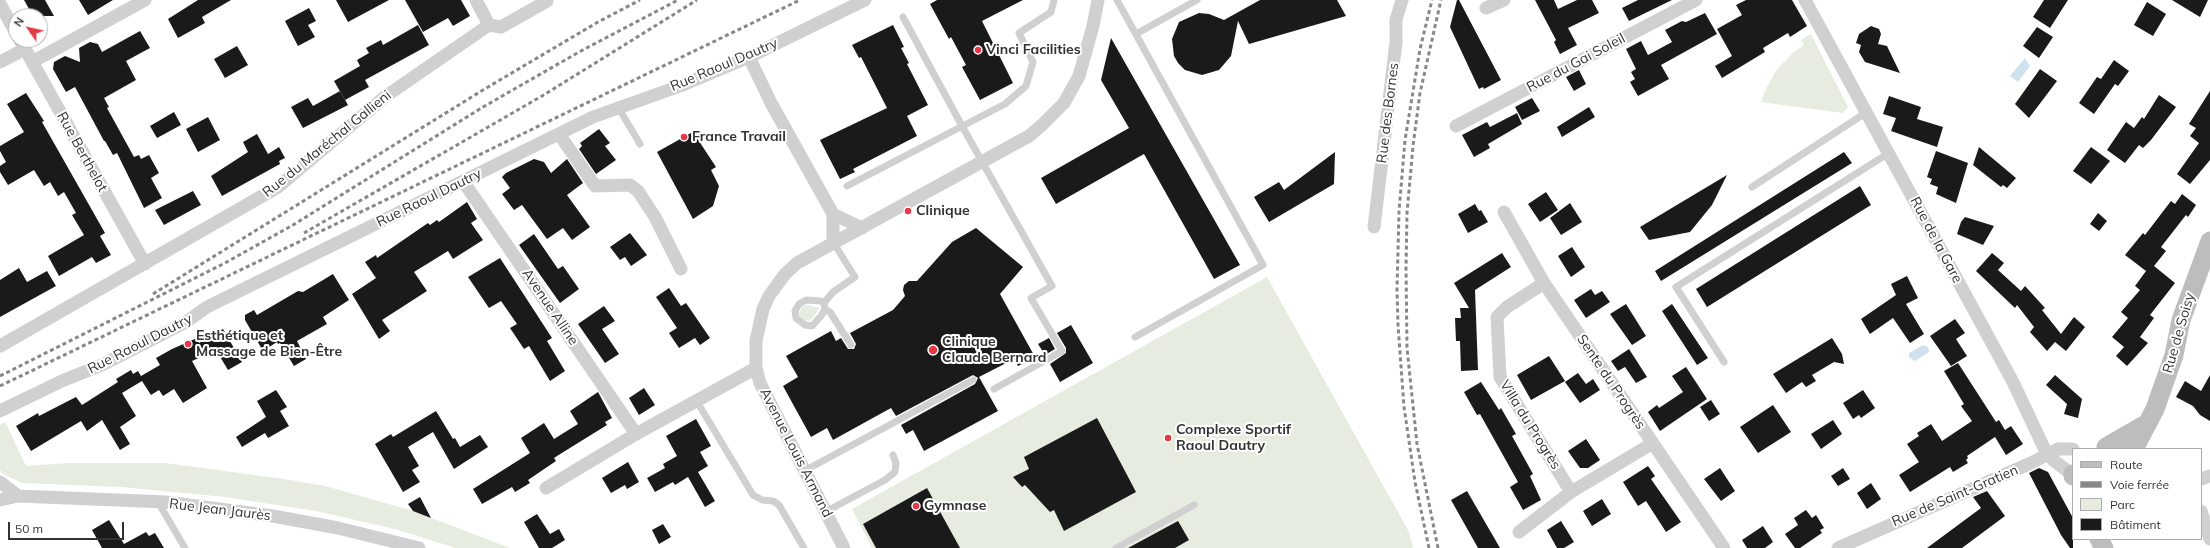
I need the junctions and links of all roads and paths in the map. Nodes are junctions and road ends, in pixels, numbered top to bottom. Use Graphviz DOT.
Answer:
graph roads {
  1 [pos="145,0"];
  2 [pos="476,0"];
  3 [pos="865,0"];
  4 [pos="1054,0"];
  5 [pos="1098,0"];
  6 [pos="1117,0"];
  7 [pos="1197,0"];
  8 [pos="1402,0"];
  9 [pos="1504,0"];
  10 [pos="1696,0"];
  11 [pos="1805,0"];
  12 [pos="547,1"];
  13 [pos="0,4"];
  14 [pos="1486,8"];
  15 [pos="903,17"];
  16 [pos="8,18"];
  17 [pos="489,25"];
  18 [pos="1136,34"];
  19 [pos="17,48"];
  20 [pos="24,48"];
  21 [pos="749,57"];
  22 [pos="0,62"];
  23 [pos="32,62"];
  24 [pos="618,107"];
  25 [pos="1867,112"];
  26 [pos="962,126"];
  27 [pos="1456,126"];
  28 [pos="559,134"];
  29 [pos="640,144"];
  30 [pos="1889,153"];
  31 [pos="981,161"];
  32 [pos="463,181"];
  33 [pos="847,186"];
  34 [pos="1752,187"];
  35 [pos="1504,212"];
  36 [pos="833,214"];
  37 [pos="1374,227"];
  38 [pos="862,228"];
  39 [pos="2210,241"];
  40 [pos="833,242"];
  41 [pos="145,264"];
  42 [pos="681,269"];
  43 [pos="1544,283"];
  44 [pos="1135,337"];
  45 [pos="0,346"];
  46 [pos="851,346"];
  47 [pos="1724,362"];
  48 [pos="756,368"];
  49 [pos="973,380"];
  50 [pos="994,389"];
  51 [pos="696,400"];
  52 [pos="0,412"];
  53 [pos="2146,424"];
  54 [pos="636,434"];
  55 [pos="1653,443"];
  56 [pos="2104,448"];
  57 [pos="2134,448"];
  58 [pos="2072,449"];
  59 [pos="894,455"];
  60 [pos="2048,455"];
  61 [pos="804,471"];
  62 [pos="2072,474"];
  63 [pos="0,482"];
  64 [pos="546,488"];
  65 [pos="1571,492"];
  66 [pos="18,496"];
  67 [pos="0,500"];
  68 [pos="158,502"];
  69 [pos="1194,505"];
  70 [pos="825,512"];
  71 [pos="2202,514"];
  72 [pos="1519,532"];
  73 [pos="2210,539"];
  74 [pos="185,548"];
  75 [pos="419,548"];
  76 [pos="804,548"];
  77 [pos="844,548"];
  78 [pos="1116,548"];
  79 [pos="1724,548"];
  80 [pos="1838,548"];
  1 -- 23 [label="street"];
  2 -- 17 [label="street"];
  3 -- 21 [label="street, Rue Raoul Dautry"];
  4 -- 26 [label="lane"];
  5 -- 31 [label="street, Avenue Louis Armand"];
  6 -- 18 [label="lane"];
  7 -- 18 [label="lane"];
  8 -- 37 [label="street, Rue des Bornes"];
  9 -- 14 [label="street"];
  10 -- 27 [label="street, Rue du Gai Soleil"];
  11 -- 25 [label="street, Rue de la Gare"];
  12 -- 17 [label="street, Rue du Maréchal Gallieni"];
  13 -- 16 [label="street"];
  15 -- 26 [label="lane"];
  17 -- 41 [label="street, Rue du Maréchal Gallieni"];
  18 -- 44 [label="lane"];
  19 -- 22 [label="street"];
  20 -- 23 [label="street, Rue Berthelot"];
  21 -- 24 [label="street, Rue Raoul Dautry"];
  21 -- 36 [label="street"];
  23 -- 41 [label="street, Rue Berthelot"];
  24 -- 28 [label="street, Rue Raoul Dautry"];
  24 -- 29 [label="lane"];
  25 -- 30 [label="street, Rue de la Gare"];
  25 -- 34 [label="lane"];
  26 -- 31 [label="lane"];
  26 -- 33 [label="lane"];
  28 -- 32 [label="street, Rue Raoul Dautry"];
  28 -- 42 [label="street"];
  30 -- 47 [label="lane"];
  30 -- 60 [label="street, Rue de la Gare"];
  31 -- 38 [label="street, Avenue Louis Armand"];
  31 -- 50 [label="lane"];
  32 -- 52 [label="street, Rue Raoul Dautry"];
  32 -- 54 [label="street, Avenue Alline"];
  35 -- 43 [label="street, Sente du Progrès"];
  36 -- 38 [label="street"];
  36 -- 40 [label="street"];
  38 -- 40 [label="street, Avenue Louis Armand"];
  39 -- 53 [label="main road, Rue de Soisy"];
  40 -- 46 [label="lane"];
  40 -- 48 [label="street, Avenue Louis Armand"];
  41 -- 45 [label="street, Rue du Maréchal Gallieni"];
  43 -- 55 [label="street, Sente du Progrès"];
  43 -- 65 [label="street, Villa du Progrès"];
  48 -- 51 [label="street"];
  48 -- 61 [label="street, Avenue Louis Armand"];
  49 -- 61 [label="lane"];
  51 -- 54 [label="street"];
  51 -- 76 [label="lane"];
  53 -- 56 [label="main road"];
  53 -- 57 [label="main road, Rue de Soisy"];
  54 -- 64 [label="street"];
  55 -- 65 [label="street"];
  55 -- 79 [label="street, Sente du Progrès"];
  58 -- 60 [label="street, Rue de Saint-Gratien"];
  59 -- 70 [label="lane"];
  60 -- 62 [label="street, Rue de la Gare"];
  60 -- 80 [label="street, Rue de Saint-Gratien"];
  61 -- 70 [label="street, Avenue Louis Armand"];
  63 -- 66 [label="street"];
  65 -- 72 [label="street"];
  66 -- 67 [label="street, Rue Jean Jaurès"];
  66 -- 68 [label="street, Rue Jean Jaurès"];
  68 -- 74 [label="lane"];
  68 -- 75 [label="street, Rue Jean Jaurès"];
  69 -- 78 [label="lane"];
  70 -- 77 [label="street, Avenue Louis Armand"];
  71 -- 73 [label="street"];
}
